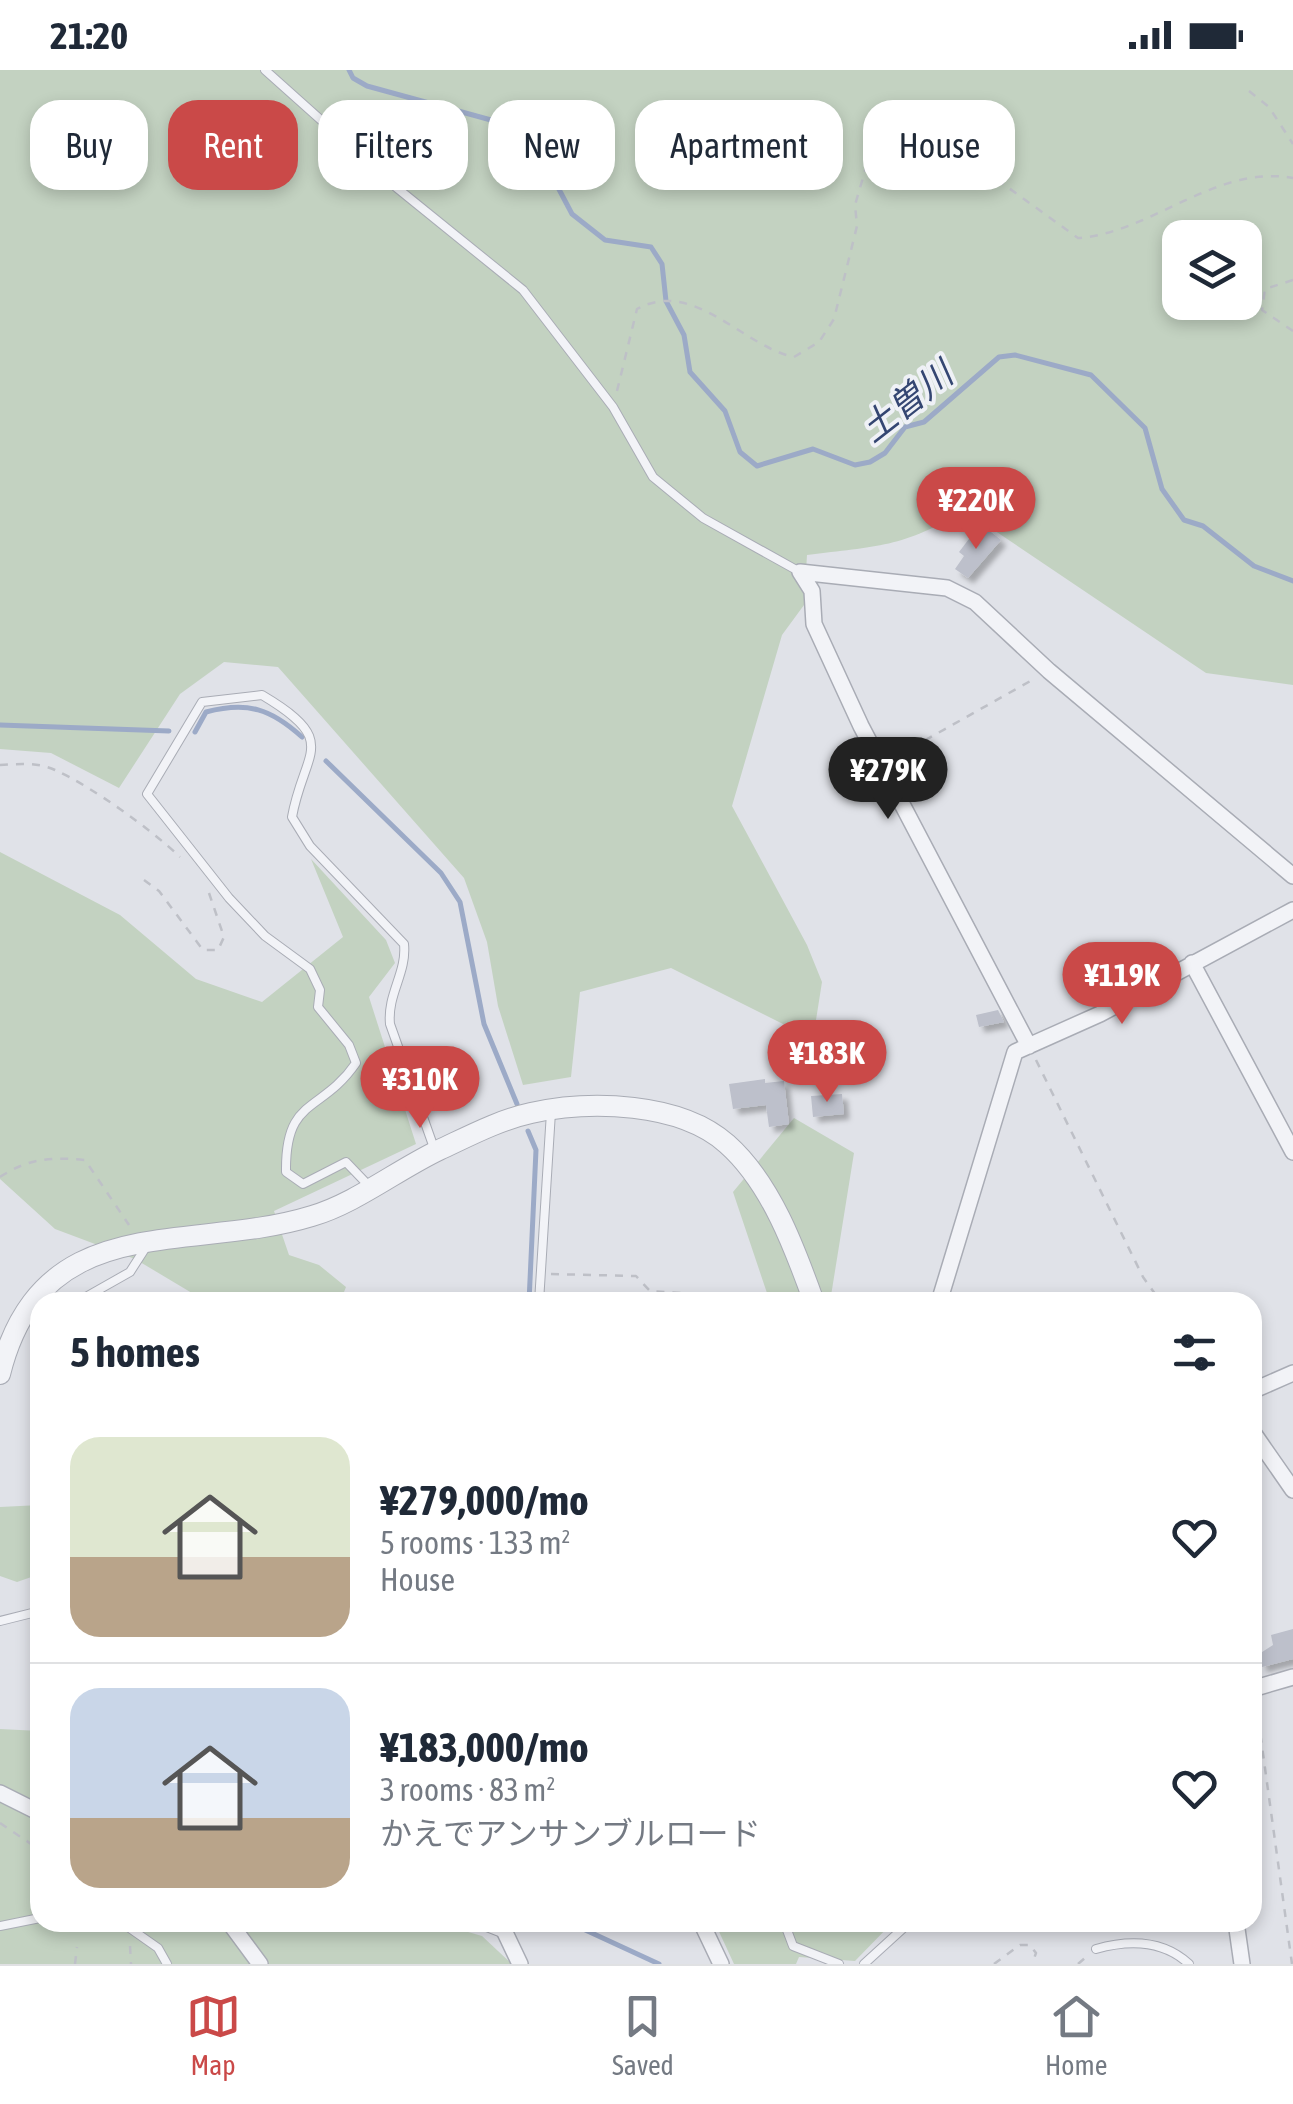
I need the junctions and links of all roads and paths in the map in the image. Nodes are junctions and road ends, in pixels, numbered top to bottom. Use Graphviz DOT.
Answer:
graph roads {
  1 [pos="266,70"];
  2 [pos="1248,91"];
  3 [pos="1293,144"];
  4 [pos="1293,178"];
  5 [pos="1293,280"];
  6 [pos="1293,331"];
  7 [pos="614,407"];
  8 [pos="800,572"];
  9 [pos="1049,671"];
  10 [pos="883,764"];
  11 [pos="0,765"];
  12 [pos="188,866"];
  13 [pos="1293,876"];
  14 [pos="202,879"];
  15 [pos="144,880"];
  16 [pos="1293,910"];
  17 [pos="1192,963"];
  18 [pos="1029,1046"];
  19 [pos="551,1110"];
  20 [pos="435,1152"];
  21 [pos="1293,1152"];
  22 [pos="0,1177"];
  23 [pos="370,1187"];
  24 [pos="144,1240"];
  25 [pos="541,1273"];
  26 [pos="43,1292"];
  27 [pos="95,1292"];
  28 [pos="540,1292"];
  29 [pos="650,1292"];
  30 [pos="810,1292"];
  31 [pos="941,1292"];
  32 [pos="1153,1292"];
  33 [pos="30,1309"];
  34 [pos="3,1346"];
  35 [pos="1293,1373"];
  36 [pos="0,1374"];
  37 [pos="1262,1387"];
  38 [pos="1262,1445"];
  39 [pos="1293,1490"];
  40 [pos="30,1614"];
  41 [pos="0,1621"];
  42 [pos="1293,1678"];
  43 [pos="1262,1687"];
  44 [pos="1262,1752"];
  45 [pos="0,1794"];
  46 [pos="30,1809"];
  47 [pos="0,1823"];
  48 [pos="30,1843"];
  49 [pos="30,1920"];
  50 [pos="0,1926"];
  51 [pos="125,1932"];
  52 [pos="134,1932"];
  53 [pos="236,1932"];
  54 [pos="503,1932"];
  55 [pos="706,1932"];
  56 [pos="788,1932"];
  57 [pos="899,1932"];
  58 [pos="1237,1932"];
  59 [pos="78,1947"];
  60 [pos="1096,1949"];
  61 [pos="75,1964"];
  62 [pos="132,1964"];
  63 [pos="166,1964"];
  64 [pos="260,1964"];
  65 [pos="520,1964"];
  66 [pos="722,1964"];
  67 [pos="839,1964"];
  68 [pos="864,1964"];
  69 [pos="994,1964"];
  70 [pos="1032,1964"];
  71 [pos="1189,1964"];
  72 [pos="1242,1964"];
  73 [pos="1292,1964"];
  1 -- 7 [label="lane"];
  2 -- 3 [label="path"];
  4 -- 7 [label="path"];
  5 -- 6 [label="path"];
  7 -- 8 [label="lane"];
  8 -- 9 [label="street"];
  8 -- 10 [label="street"];
  9 -- 10 [label="path"];
  9 -- 13 [label="street"];
  10 -- 18 [label="street"];
  11 -- 12 [label="path"];
  14 -- 15 [label="path"];
  16 -- 17 [label="street"];
  17 -- 18 [label="street"];
  17 -- 21 [label="street"];
  18 -- 31 [label="street"];
  18 -- 32 [label="path"];
  19 -- 20 [label="street"];
  19 -- 25 [label="lane"];
  19 -- 30 [label="street"];
  20 -- 23 [label="street"];
  20 -- 23 [label="lane"];
  22 -- 24 [label="path"];
  23 -- 24 [label="street"];
  24 -- 26 [label="street"];
  24 -- 27 [label="lane"];
  25 -- 28 [label="lane"];
  25 -- 29 [label="path"];
  33 -- 34 [label="street"];
  34 -- 36 [label="street"];
  35 -- 37 [label="street"];
  38 -- 39 [label="street"];
  40 -- 41 [label="lane"];
  42 -- 43 [label="street"];
  44 -- 73 [label="path"];
  45 -- 46 [label="street"];
  47 -- 48 [label="path"];
  49 -- 50 [label="lane"];
  51 -- 62 [label="path"];
  52 -- 63 [label="lane"];
  53 -- 64 [label="street"];
  54 -- 65 [label="street"];
  55 -- 66 [label="street"];
  56 -- 67 [label="lane"];
  57 -- 68 [label="lane"];
  58 -- 72 [label="street"];
  59 -- 61 [label="path"];
  60 -- 71 [label="lane"];
  69 -- 70 [label="path"];
}
